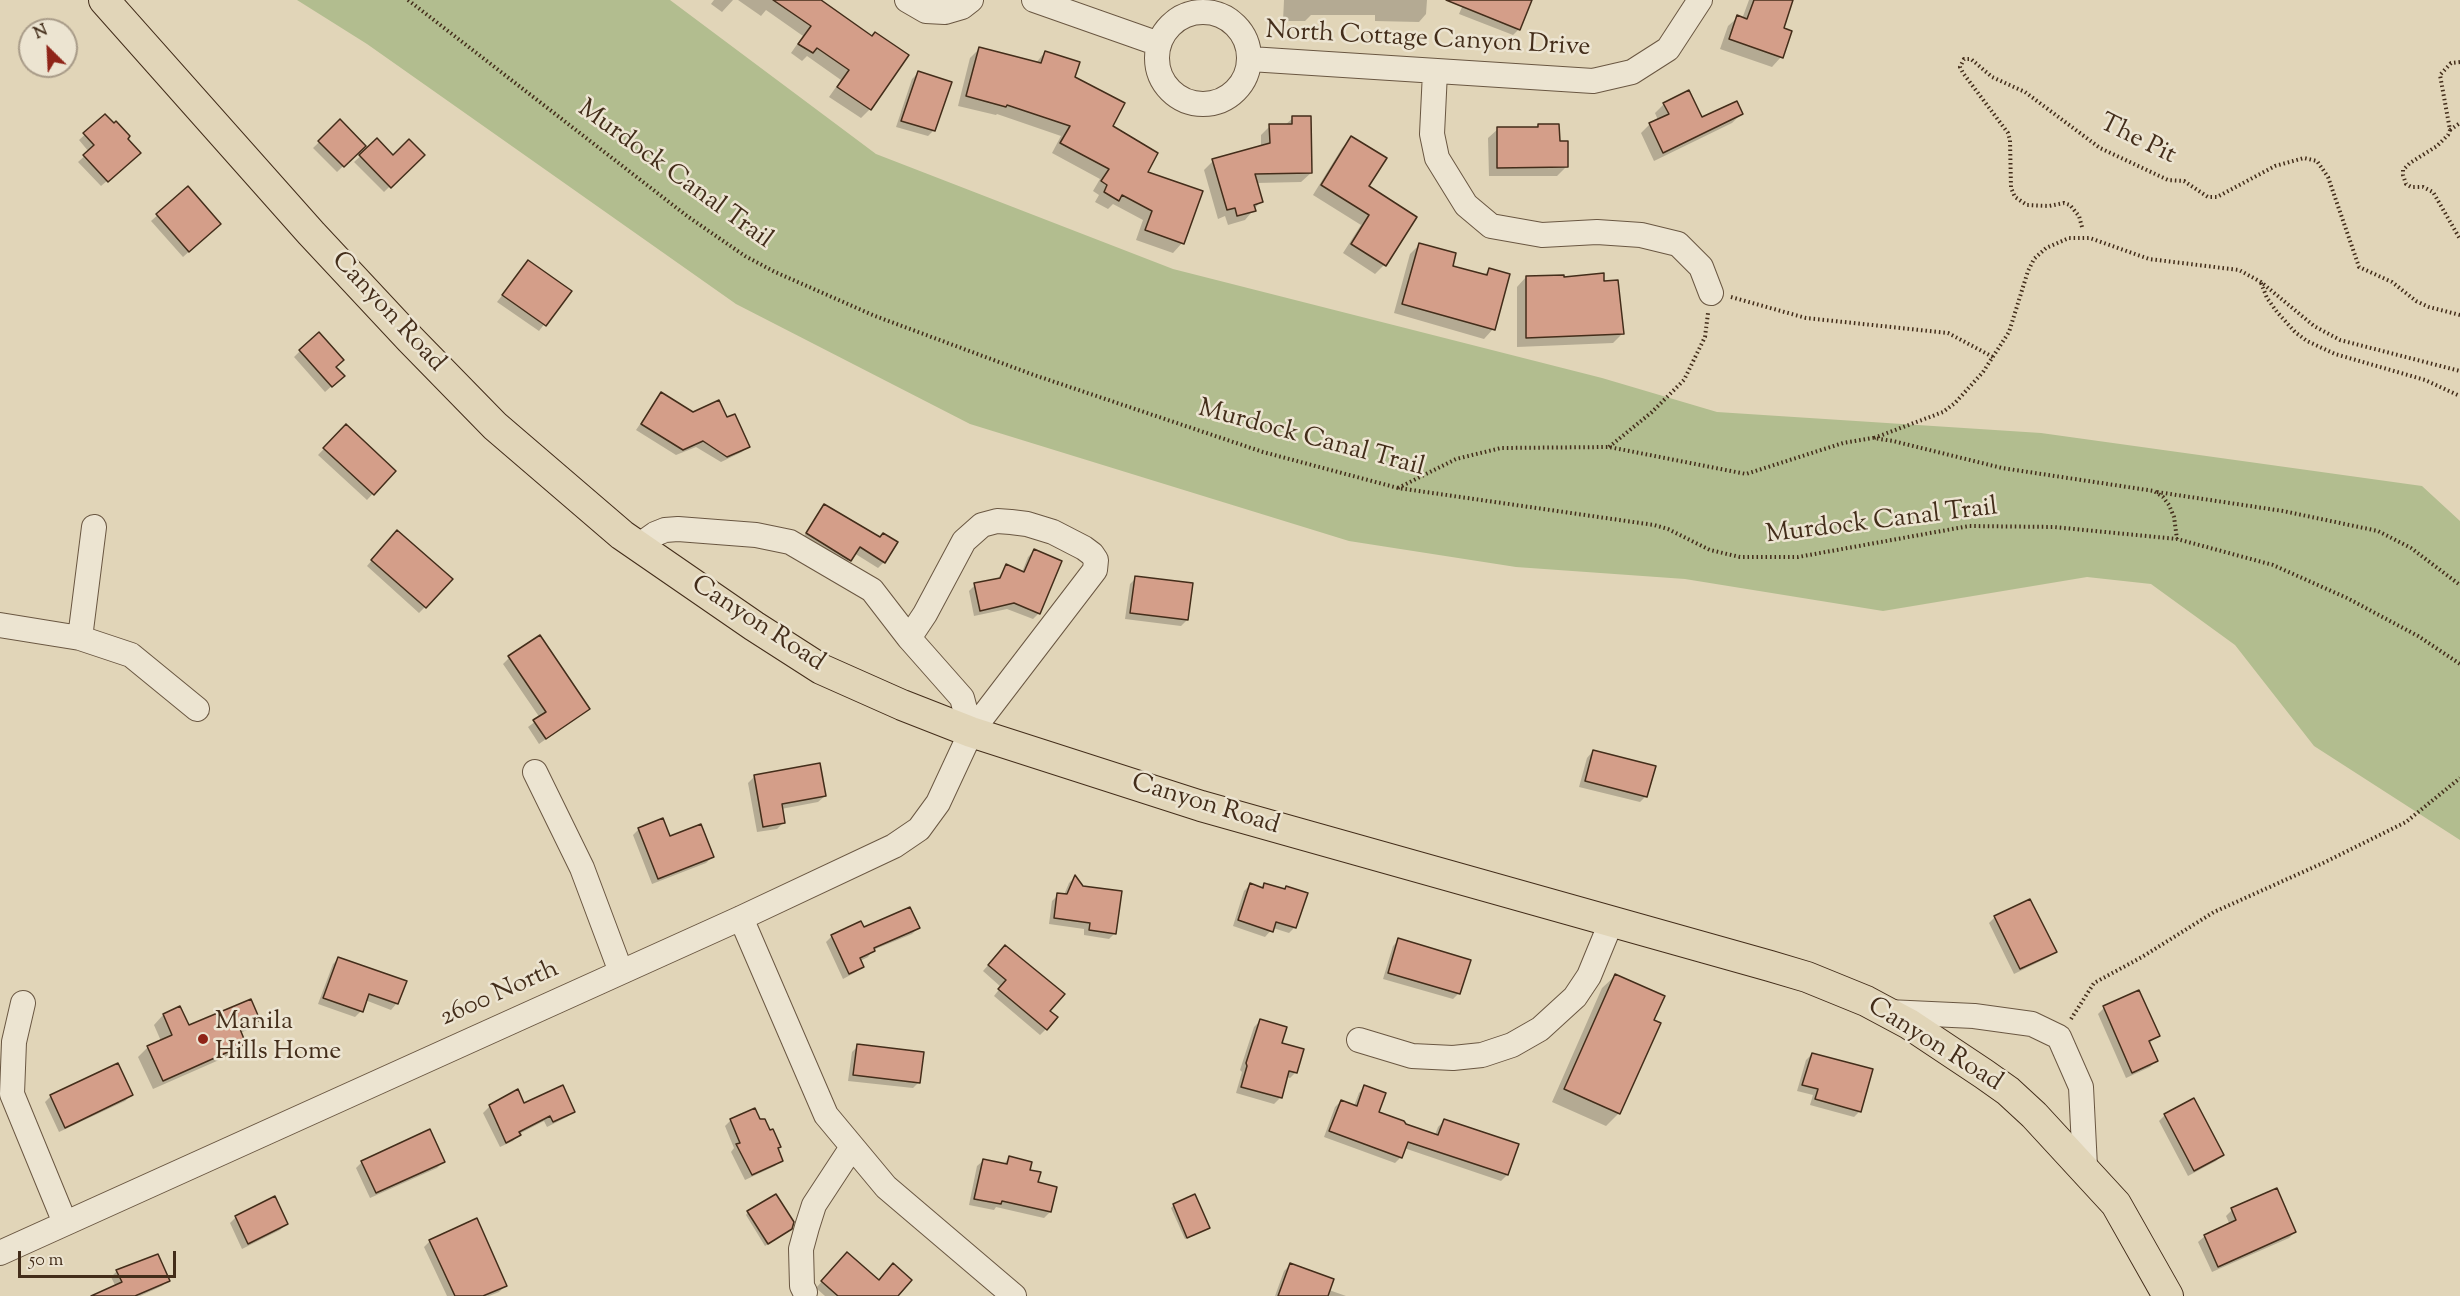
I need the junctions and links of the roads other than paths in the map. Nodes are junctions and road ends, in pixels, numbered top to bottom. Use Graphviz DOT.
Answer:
graph roads {
  1 [pos="104,0"];
  2 [pos="907,0"];
  3 [pos="971,0"];
  4 [pos="1034,0"];
  5 [pos="1700,0"];
  6 [pos="1159,44"];
  7 [pos="1250,59"];
  8 [pos="1435,72"];
  9 [pos="1711,293"];
  10 [pos="94,527"];
  11 [pos="638,546"];
  12 [pos="0,625"];
  13 [pos="80,638"];
  14 [pos="909,638"];
  15 [pos="197,709"];
  16 [pos="971,732"];
  17 [pos="535,772"];
  18 [pos="741,918"];
  19 [pos="1612,920"];
  20 [pos="621,972"];
  21 [pos="23,1004"];
  22 [pos="1887,1012"];
  23 [pos="1359,1040"];
  24 [pos="852,1147"];
  25 [pos="2085,1167"];
  26 [pos="65,1223"];
  27 [pos="0,1253"];
  28 [pos="805,1292"];
  29 [pos="1014,1296"];
  30 [pos="2168,1296"];
  1 -- 11 [label="main road, Canyon Road"];
  2 -- 3 [label="street"];
  4 -- 6 [label="street"];
  5 -- 8 [label="street, North Cottage Canyon Drive"];
  6 -- 7 [label="street, North Cottage Canyon Drive"];
  6 -- 7 [label="street, North Cottage Canyon Drive"];
  7 -- 8 [label="street, North Cottage Canyon Drive"];
  8 -- 9 [label="street"];
  10 -- 13 [label="street"];
  11 -- 14 [label="street"];
  11 -- 16 [label="main road, Canyon Road"];
  12 -- 13 [label="street"];
  13 -- 15 [label="street"];
  14 -- 16 [label="street"];
  14 -- 16 [label="street, 2600 North"];
  16 -- 18 [label="street, 2600 North"];
  16 -- 19 [label="main road, Canyon Road"];
  17 -- 20 [label="street"];
  18 -- 20 [label="street, 2600 North"];
  18 -- 24 [label="street"];
  19 -- 22 [label="main road, Canyon Road"];
  19 -- 23 [label="street"];
  20 -- 26 [label="street, 2600 North"];
  21 -- 26 [label="street"];
  22 -- 25 [label="main road, Canyon Road"];
  22 -- 25 [label="street"];
  24 -- 28 [label="street"];
  24 -- 29 [label="street"];
  25 -- 30 [label="main road, Canyon Road"];
  26 -- 27 [label="street, 2600 North"];
}
